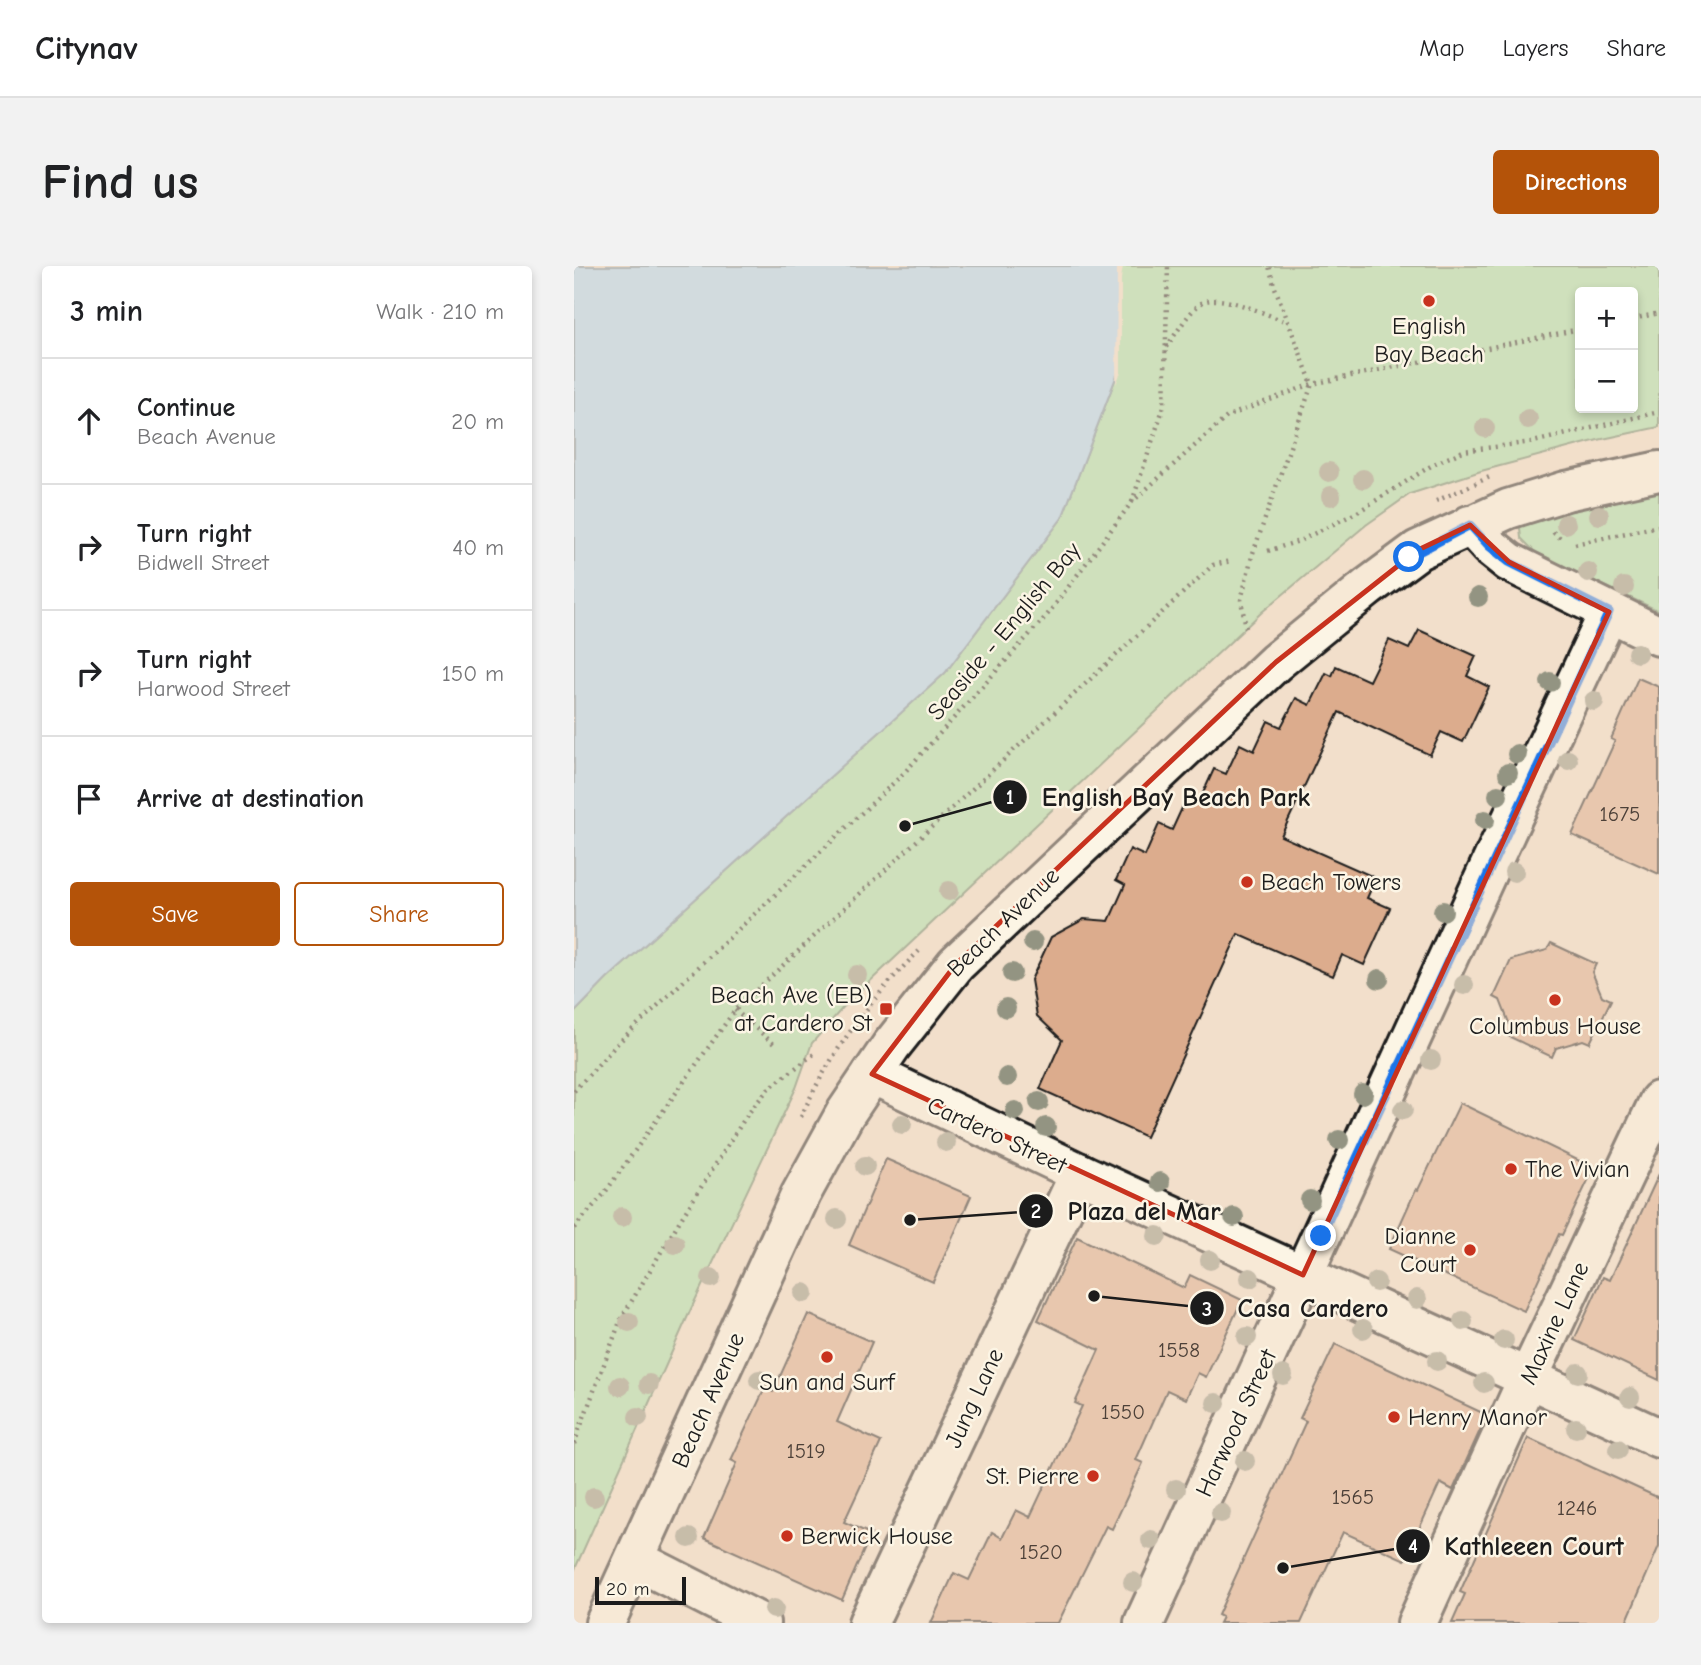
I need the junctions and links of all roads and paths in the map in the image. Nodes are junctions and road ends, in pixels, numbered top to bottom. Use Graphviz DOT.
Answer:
graph roads {
  1 [pos="1168,266"];
  2 [pos="1269,266"];
  3 [pos="1659,313"];
  4 [pos="1638,317"];
  5 [pos="1288,322"];
  6 [pos="1575,330"];
  7 [pos="1166,347"];
  8 [pos="1312,384"];
  9 [pos="1659,412"];
  10 [pos="1659,471"];
  11 [pos="1132,502"];
  12 [pos="1470,525"];
  13 [pos="1659,526"];
  14 [pos="1575,544"];
  15 [pos="1268,551"];
  16 [pos="1231,561"];
  17 [pos="1609,612"];
  18 [pos="1246,628"];
  19 [pos="1659,636"];
  20 [pos="735,1010"];
  21 [pos="852,1028"];
  22 [pos="775,1045"];
  23 [pos="814,1054"];
  24 [pos="872,1074"];
  25 [pos="574,1091"];
  26 [pos="811,1096"];
  27 [pos="1659,1101"];
  28 [pos="1080,1173"];
  29 [pos="574,1228"];
  30 [pos="1303,1275"];
  31 [pos="1528,1378"];
  32 [pos="1659,1438"];
  33 [pos="574,1444"];
  34 [pos="636,1559"];
  35 [pos="605,1623"];
  36 [pos="760,1623"];
  37 [pos="868,1623"];
  38 [pos="1144,1623"];
  39 [pos="1417,1623"];
  1 -- 7 [label="path"];
  2 -- 5 [label="path"];
  3 -- 4 [label="path"];
  5 -- 7 [label="path"];
  5 -- 8 [label="path"];
  6 -- 8 [label="path, Seaside - English Bay"];
  7 -- 11 [label="path"];
  8 -- 11 [label="path, Seaside - English Bay"];
  8 -- 18 [label="path"];
  9 -- 15 [label="path"];
  10 -- 12 [label="street, Beach Avenue"];
  11 -- 25 [label="path, Seaside - English Bay"];
  12 -- 17 [label="street"];
  12 -- 24 [label="street, Beach Avenue"];
  13 -- 14 [label="path"];
  16 -- 20 [label="path"];
  17 -- 19 [label="street"];
  17 -- 30 [label="street, Harwood Street"];
  20 -- 22 [label="path"];
  20 -- 29 [label="path"];
  21 -- 26 [label="path"];
  23 -- 33 [label="path"];
  24 -- 28 [label="street, Cardero Street"];
  24 -- 34 [label="street, Beach Avenue"];
  27 -- 31 [label="street, Maxine Lane"];
  28 -- 30 [label="street, Cardero Street"];
  28 -- 37 [label="street, Jung Lane"];
  30 -- 31 [label="street, Cardero Street"];
  30 -- 38 [label="street, Harwood Street"];
  31 -- 32 [label="street, Cardero Street"];
  31 -- 39 [label="street, Maxine Lane"];
  34 -- 35 [label="street, Beach Avenue"];
  34 -- 36 [label="street"];
}
